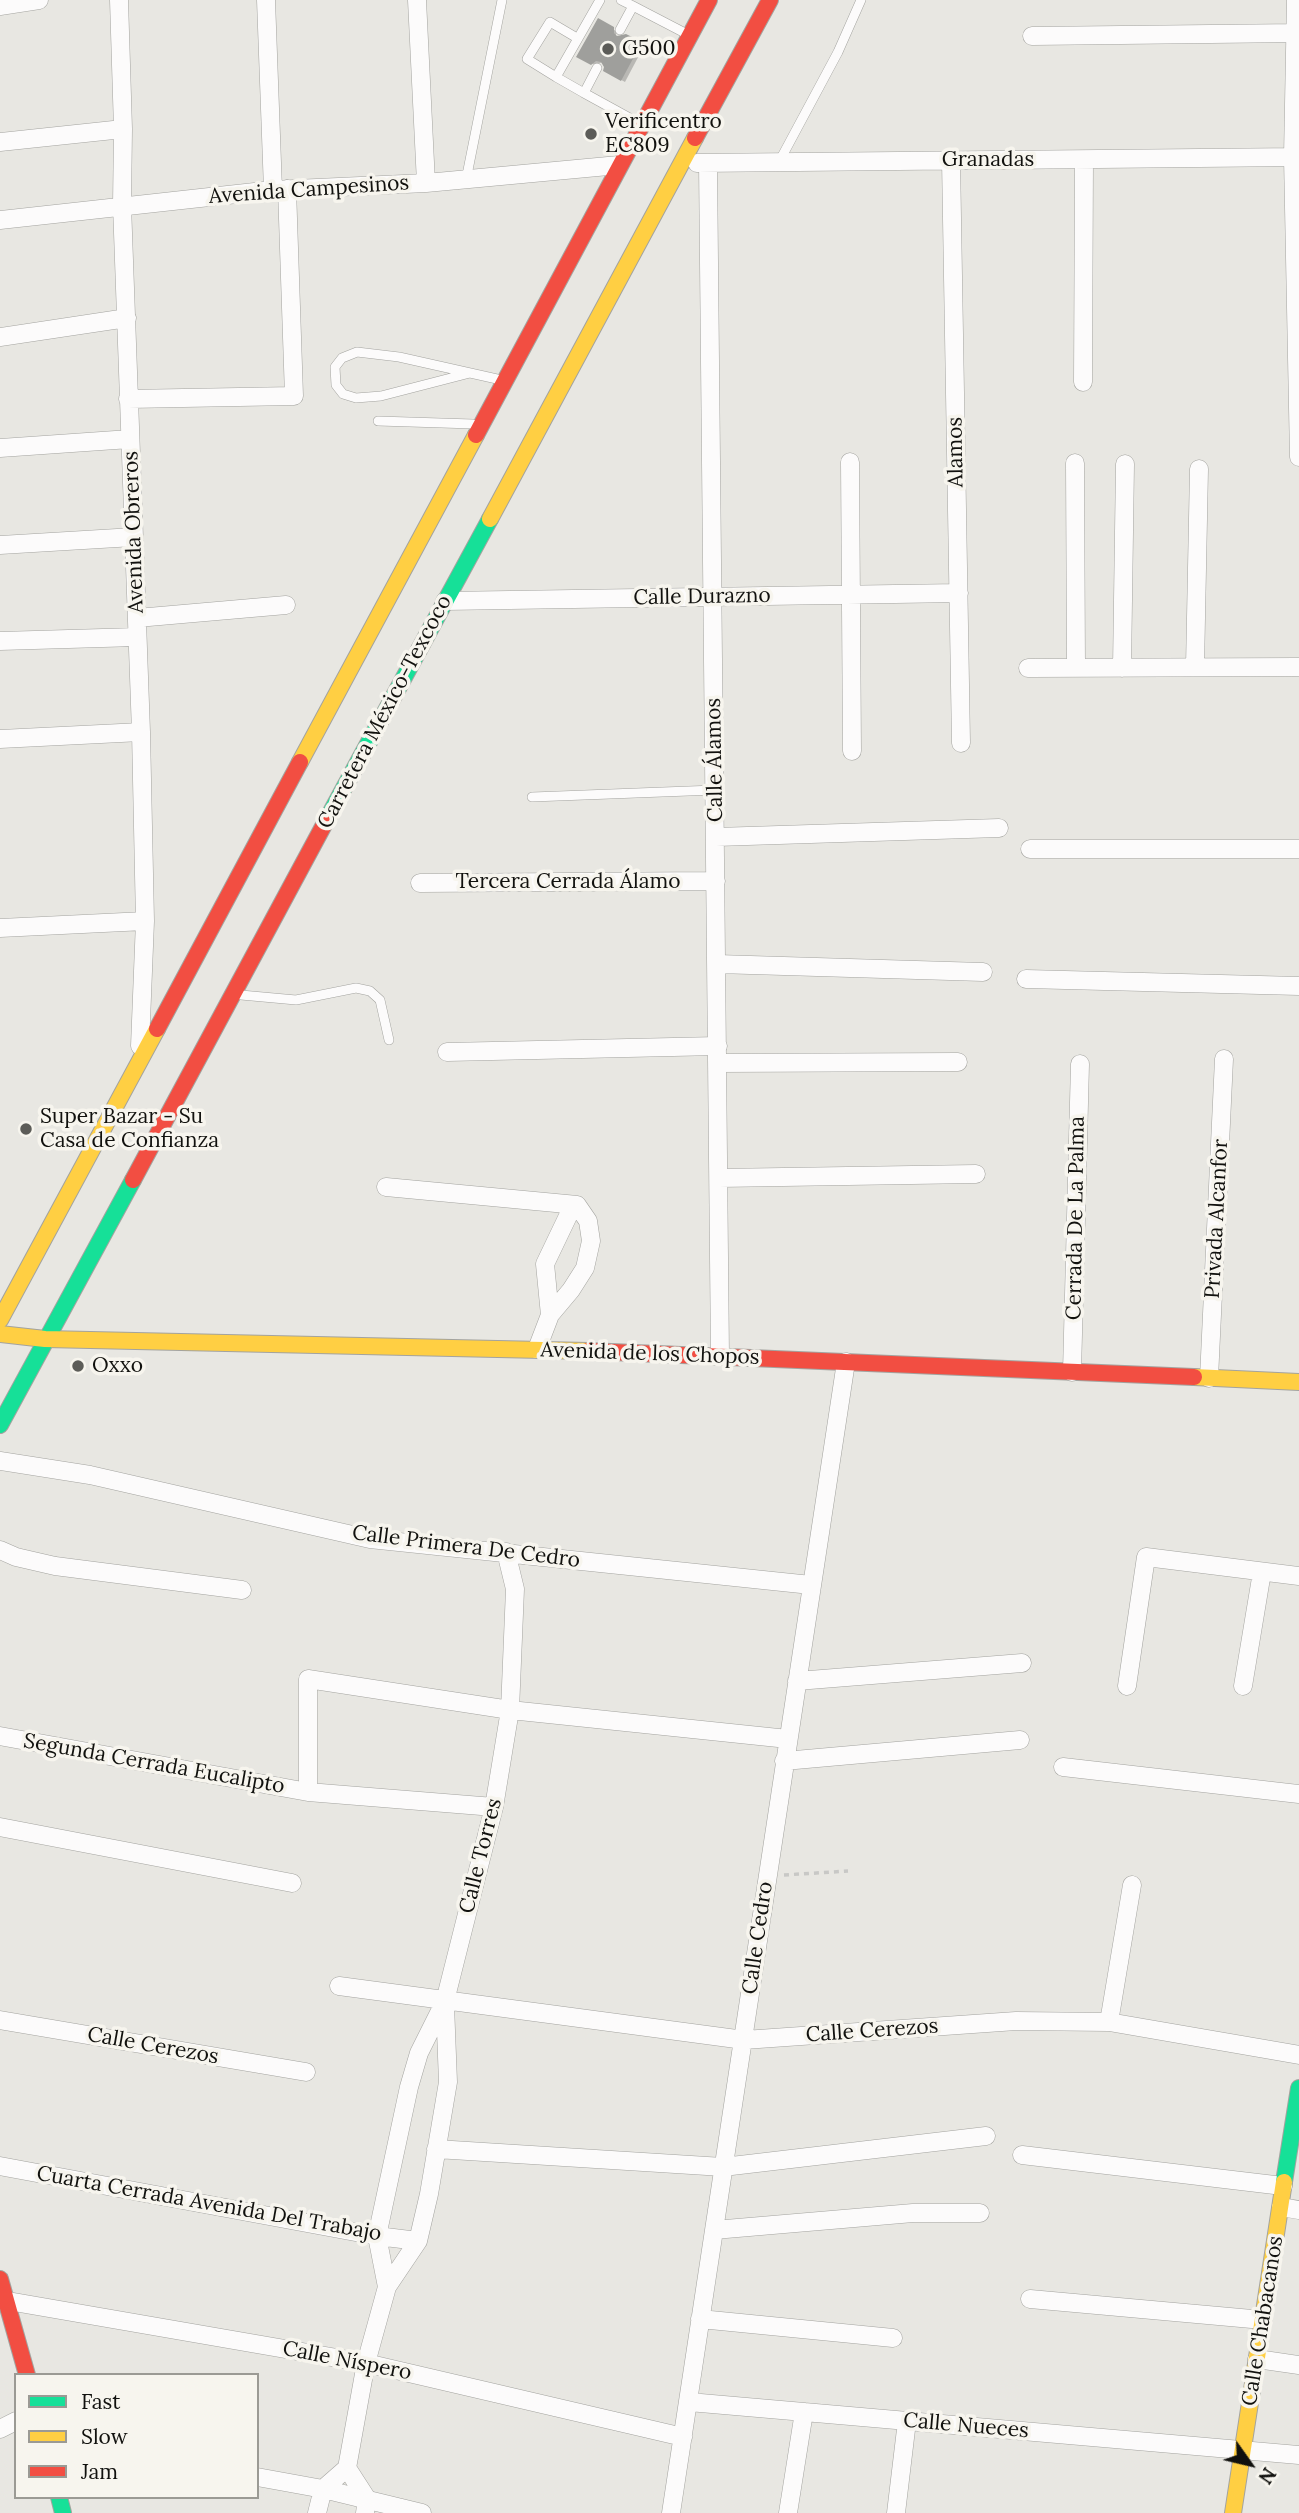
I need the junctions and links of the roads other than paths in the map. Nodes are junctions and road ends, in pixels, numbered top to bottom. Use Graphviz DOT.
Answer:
graph roads {
  1 [pos="39,0"];
  2 [pos="119,0"];
  3 [pos="266,0"];
  4 [pos="418,0"];
  5 [pos="502,0"];
  6 [pos="600,0"];
  7 [pos="621,0"];
  8 [pos="709,0"];
  9 [pos="770,0"];
  10 [pos="861,0"];
  11 [pos="1296,0"];
  12 [pos="0,6"];
  13 [pos="634,6"];
  14 [pos="620,30"];
  15 [pos="1297,33"];
  16 [pos="691,36"];
  17 [pos="1032,36"];
  18 [pos="577,38"];
  19 [pos="597,68"];
  20 [pos="556,77"];
  21 [pos="584,93"];
  22 [pos="642,125"];
  23 [pos="122,129"];
  24 [pos="0,142"];
  25 [pos="1296,157"];
  26 [pos="951,160"];
  27 [pos="1084,160"];
  28 [pos="779,162"];
  29 [pos="682,163"];
  30 [pos="708,163"];
  31 [pos="619,165"];
  32 [pos="466,180"];
  33 [pos="426,183"];
  34 [pos="280,190"];
  35 [pos="122,205"];
  36 [pos="0,220"];
  37 [pos="1298,316"];
  38 [pos="127,318"];
  39 [pos="0,337"];
  40 [pos="470,373"];
  41 [pos="506,380"];
  42 [pos="1083,382"];
  43 [pos="128,399"];
  44 [pos="378,421"];
  45 [pos="482,424"];
  46 [pos="130,439"];
  47 [pos="0,448"];
  48 [pos="1299,457"];
  49 [pos="850,462"];
  50 [pos="1075,463"];
  51 [pos="1125,464"];
  52 [pos="1199,469"];
  53 [pos="134,537"];
  54 [pos="0,545"];
  55 [pos="959,593"];
  56 [pos="851,595"];
  57 [pos="713,597"];
  58 [pos="445,601"];
  59 [pos="286,605"];
  60 [pos="137,627"];
  61 [pos="0,640"];
  62 [pos="1195,667"];
  63 [pos="1299,667"];
  64 [pos="1028,668"];
  65 [pos="1076,668"];
  66 [pos="1122,668"];
  67 [pos="141,732"];
  68 [pos="0,739"];
  69 [pos="961,743"];
  70 [pos="852,751"];
  71 [pos="715,790"];
  72 [pos="532,797"];
  73 [pos="999,828"];
  74 [pos="716,837"];
  75 [pos="1030,849"];
  76 [pos="1299,849"];
  77 [pos="716,881"];
  78 [pos="419,883"];
  79 [pos="145,920"];
  80 [pos="0,928"];
  81 [pos="717,964"];
  82 [pos="983,972"];
  83 [pos="1026,979"];
  84 [pos="1299,986"];
  85 [pos="232,994"];
  86 [pos="389,1040"];
  87 [pos="447,1052"];
  88 [pos="718,1054"];
  89 [pos="1224,1059"];
  90 [pos="958,1062"];
  91 [pos="1080,1064"];
  92 [pos="139,1065"];
  93 [pos="976,1174"];
  94 [pos="719,1178"];
  95 [pos="386,1187"];
  96 [pos="577,1205"];
  97 [pos="550,1315"];
  98 [pos="0,1320"];
  99 [pos="0,1334"];
  100 [pos="45,1339"];
  101 [pos="537,1349"];
  102 [pos="720,1356"];
  103 [pos="846,1362"];
  104 [pos="1072,1372"];
  105 [pos="1209,1378"];
  106 [pos="1299,1382"];
  107 [pos="0,1425"];
  108 [pos="0,1461"];
  109 [pos="0,1550"];
  110 [pos="506,1552"];
  111 [pos="1262,1572"];
  112 [pos="1299,1576"];
  113 [pos="811,1585"];
  114 [pos="242,1590"];
  115 [pos="1022,1663"];
  116 [pos="797,1681"];
  117 [pos="1127,1686"];
  118 [pos="1243,1686"];
  119 [pos="510,1710"];
  120 [pos="0,1736"];
  121 [pos="788,1740"];
  122 [pos="1020,1740"];
  123 [pos="784,1761"];
  124 [pos="1063,1767"];
  125 [pos="308,1792"];
  126 [pos="1299,1794"];
  127 [pos="494,1807"];
  128 [pos="0,1827"];
  129 [pos="292,1882"];
  130 [pos="1132,1885"];
  131 [pos="339,1986"];
  132 [pos="445,2001"];
  133 [pos="0,2020"];
  134 [pos="1109,2022"];
  135 [pos="744,2040"];
  136 [pos="1299,2055"];
  137 [pos="306,2072"];
  138 [pos="1299,2090"];
  139 [pos="986,2136"];
  140 [pos="436,2149"];
  141 [pos="1022,2155"];
  142 [pos="0,2166"];
  143 [pos="723,2167"];
  144 [pos="1283,2186"];
  145 [pos="1290,2208"];
  146 [pos="980,2213"];
  147 [pos="714,2230"];
  148 [pos="377,2236"];
  149 [pos="418,2241"];
  150 [pos="0,2279"];
  151 [pos="387,2287"];
  152 [pos="1030,2299"];
  153 [pos="8,2301"];
  154 [pos="700,2319"];
  155 [pos="1263,2320"];
  156 [pos="892,2338"];
  157 [pos="1257,2359"];
  158 [pos="366,2363"];
  159 [pos="1299,2365"];
  160 [pos="26,2373"];
  161 [pos="689,2402"];
  162 [pos="804,2412"];
  163 [pos="907,2421"];
  164 [pos="683,2437"];
  165 [pos="1243,2450"];
  166 [pos="1299,2455"];
  167 [pos="347,2468"];
  168 [pos="259,2477"];
  169 [pos="323,2489"];
  170 [pos="366,2506"];
  171 [pos="317,2513"];
  172 [pos="422,2513"];
  173 [pos="671,2513"];
  174 [pos="788,2513"];
  175 [pos="896,2513"];
  176 [pos="1233,2513"];
  1 -- 12 [label="street"];
  2 -- 23 [label="street, Avenida Obreros"];
  3 -- 34 [label="street"];
  4 -- 33 [label="street"];
  5 -- 32 [label="lane"];
  6 -- 18 [label="lane"];
  7 -- 13 [label="lane"];
  8 -- 16 [label="main road"];
  9 -- 29 [label="main road, Carretera México-Texcoco"];
  10 -- 28 [label="lane"];
  11 -- 15 [label="street"];
  13 -- 14 [label="lane"];
  13 -- 16 [label="lane"];
  15 -- 17 [label="street"];
  15 -- 25 [label="street"];
  16 -- 22 [label="main road"];
  18 -- 20 [label="lane"];
  18 -- 20 [label="lane"];
  19 -- 21 [label="lane"];
  20 -- 21 [label="lane"];
  21 -- 22 [label="lane"];
  22 -- 31 [label="main road"];
  23 -- 24 [label="street"];
  23 -- 35 [label="street, Avenida Obreros"];
  25 -- 27 [label="street, Granadas"];
  25 -- 37 [label="street"];
  26 -- 27 [label="street, Granadas"];
  26 -- 28 [label="street, Granadas"];
  26 -- 55 [label="street, Alamos"];
  27 -- 42 [label="street"];
  28 -- 30 [label="street, Granadas"];
  29 -- 30 [label="street, Granadas"];
  29 -- 58 [label="main road, Carretera México-Texcoco"];
  30 -- 57 [label="street, Calle Álamos"];
  31 -- 32 [label="street, Avenida Campesinos"];
  31 -- 41 [label="main road"];
  32 -- 33 [label="street, Avenida Campesinos"];
  33 -- 34 [label="street, Avenida Campesinos"];
  34 -- 35 [label="street, Avenida Campesinos"];
  34 -- 43 [label="street"];
  35 -- 36 [label="street, Avenida Campesinos"];
  35 -- 38 [label="street, Avenida Obreros"];
  37 -- 48 [label="street"];
  38 -- 39 [label="street"];
  38 -- 43 [label="street, Avenida Obreros"];
  40 -- 40 [label="lane"];
  40 -- 41 [label="lane"];
  41 -- 45 [label="main road"];
  43 -- 46 [label="street, Avenida Obreros"];
  44 -- 45 [label="lane"];
  45 -- 92 [label="main road"];
  46 -- 47 [label="street"];
  46 -- 53 [label="street, Avenida Obreros"];
  49 -- 56 [label="street"];
  50 -- 65 [label="street"];
  51 -- 66 [label="street"];
  52 -- 62 [label="street"];
  53 -- 54 [label="street"];
  53 -- 60 [label="street, Avenida Obreros"];
  55 -- 56 [label="street, Calle Durazno"];
  55 -- 69 [label="street, Alamos"];
  56 -- 57 [label="street, Calle Durazno"];
  56 -- 70 [label="street"];
  57 -- 58 [label="street, Calle Durazno"];
  57 -- 71 [label="street, Calle Álamos"];
  58 -- 85 [label="main road, Carretera México-Texcoco"];
  59 -- 60 [label="street"];
  60 -- 61 [label="street"];
  60 -- 67 [label="street, Avenida Obreros"];
  62 -- 63 [label="street"];
  62 -- 66 [label="street"];
  64 -- 65 [label="street"];
  65 -- 66 [label="street"];
  67 -- 68 [label="street"];
  67 -- 79 [label="street, Avenida Obreros"];
  71 -- 72 [label="lane"];
  71 -- 74 [label="street, Calle Álamos"];
  73 -- 74 [label="street"];
  74 -- 77 [label="street, Calle Álamos"];
  75 -- 76 [label="street"];
  77 -- 78 [label="street, Tercera Cerrada Álamo"];
  77 -- 81 [label="street, Calle Álamos"];
  79 -- 80 [label="street"];
  79 -- 92 [label="street, Avenida Obreros"];
  81 -- 82 [label="street"];
  81 -- 88 [label="street, Calle Álamos"];
  83 -- 84 [label="street"];
  85 -- 86 [label="lane"];
  85 -- 100 [label="main road, Carretera México-Texcoco"];
  87 -- 88 [label="street"];
  88 -- 90 [label="street"];
  88 -- 94 [label="street, Calle Álamos"];
  89 -- 105 [label="street, Privada Alcanfor"];
  91 -- 104 [label="street, Cerrada De La Palma"];
  92 -- 98 [label="main road"];
  93 -- 94 [label="street"];
  94 -- 102 [label="street, Calle Álamos"];
  95 -- 96 [label="street"];
  96 -- 97 [label="street"];
  96 -- 97 [label="street"];
  97 -- 101 [label="street"];
  99 -- 100 [label="main road, Avenida de los Chopos"];
  100 -- 101 [label="main road, Avenida de los Chopos"];
  100 -- 107 [label="main road, Carretera México-Texcoco"];
  101 -- 102 [label="main road, Avenida de los Chopos"];
  102 -- 103 [label="main road, Avenida de los Chopos"];
  103 -- 104 [label="main road, Avenida de los Chopos"];
  103 -- 113 [label="street, Calle Cedro"];
  104 -- 105 [label="main road, Avenida de los Chopos"];
  105 -- 106 [label="main road, Avenida de los Chopos"];
  108 -- 110 [label="street, Calle Primera De Cedro"];
  109 -- 114 [label="street"];
  110 -- 113 [label="street, Calle Primera De Cedro"];
  110 -- 119 [label="street, Calle Torres"];
  111 -- 112 [label="street"];
  111 -- 117 [label="street"];
  111 -- 118 [label="street"];
  113 -- 116 [label="street, Calle Cedro"];
  115 -- 116 [label="street"];
  116 -- 121 [label="street, Calle Cedro"];
  119 -- 121 [label="street"];
  119 -- 125 [label="street"];
  119 -- 127 [label="street, Calle Torres"];
  120 -- 125 [label="street, Segunda Cerrada Eucalipto"];
  121 -- 123 [label="street, Calle Cedro"];
  122 -- 123 [label="street"];
  123 -- 135 [label="street, Calle Cedro"];
  124 -- 126 [label="street"];
  125 -- 127 [label="street, Segunda Cerrada Eucalipto"];
  127 -- 132 [label="street, Calle Torres"];
  128 -- 129 [label="street"];
  130 -- 134 [label="street"];
  131 -- 132 [label="street, Calle Cerezos"];
  132 -- 135 [label="street, Calle Cerezos"];
  132 -- 140 [label="street, Calle Torres"];
  132 -- 148 [label="street, Calle Torres"];
  133 -- 137 [label="street, Calle Cerezos"];
  134 -- 135 [label="street, Calle Cerezos"];
  134 -- 136 [label="street, Calle Cerezos"];
  135 -- 143 [label="street, Calle Cedro"];
  138 -- 144 [label="main road, Calle Chabacanos"];
  139 -- 143 [label="street"];
  140 -- 143 [label="street"];
  140 -- 149 [label="street, Calle Torres"];
  141 -- 144 [label="street"];
  142 -- 148 [label="street, Cuarta Cerrada Avenida Del Trabajo"];
  143 -- 147 [label="street, Calle Cedro"];
  144 -- 145 [label="main road, Calle Chabacanos"];
  145 -- 155 [label="main road, Calle Chabacanos"];
  146 -- 147 [label="street"];
  147 -- 154 [label="street, Calle Cedro"];
  148 -- 149 [label="street, Cuarta Cerrada Avenida Del Trabajo"];
  148 -- 151 [label="street, Calle Torres"];
  149 -- 151 [label="street, Calle Torres"];
  150 -- 153 [label="main road"];
  151 -- 158 [label="street, Calle Torres"];
  152 -- 155 [label="street"];
  153 -- 158 [label="street, Calle Níspero"];
  153 -- 160 [label="main road"];
  154 -- 156 [label="street"];
  154 -- 161 [label="street, Calle Cedro"];
  155 -- 157 [label="main road, Calle Chabacanos"];
  157 -- 159 [label="street"];
  157 -- 165 [label="main road, Calle Chabacanos"];
  158 -- 164 [label="street, Calle Níspero"];
  158 -- 167 [label="street, Calle Torres"];
  161 -- 162 [label="street, Calle Nueces"];
  161 -- 164 [label="street, Calle Cedro"];
  162 -- 163 [label="street, Calle Nueces"];
  162 -- 174 [label="street"];
  163 -- 165 [label="street, Calle Nueces"];
  163 -- 175 [label="street"];
  164 -- 173 [label="street, Calle Cedro"];
  165 -- 166 [label="street, Calle Nueces"];
  165 -- 176 [label="main road, Calle Chabacanos"];
  167 -- 169 [label="street"];
  167 -- 170 [label="street"];
  168 -- 169 [label="street"];
  169 -- 170 [label="street"];
  169 -- 171 [label="street"];
  170 -- 172 [label="street"];
}
